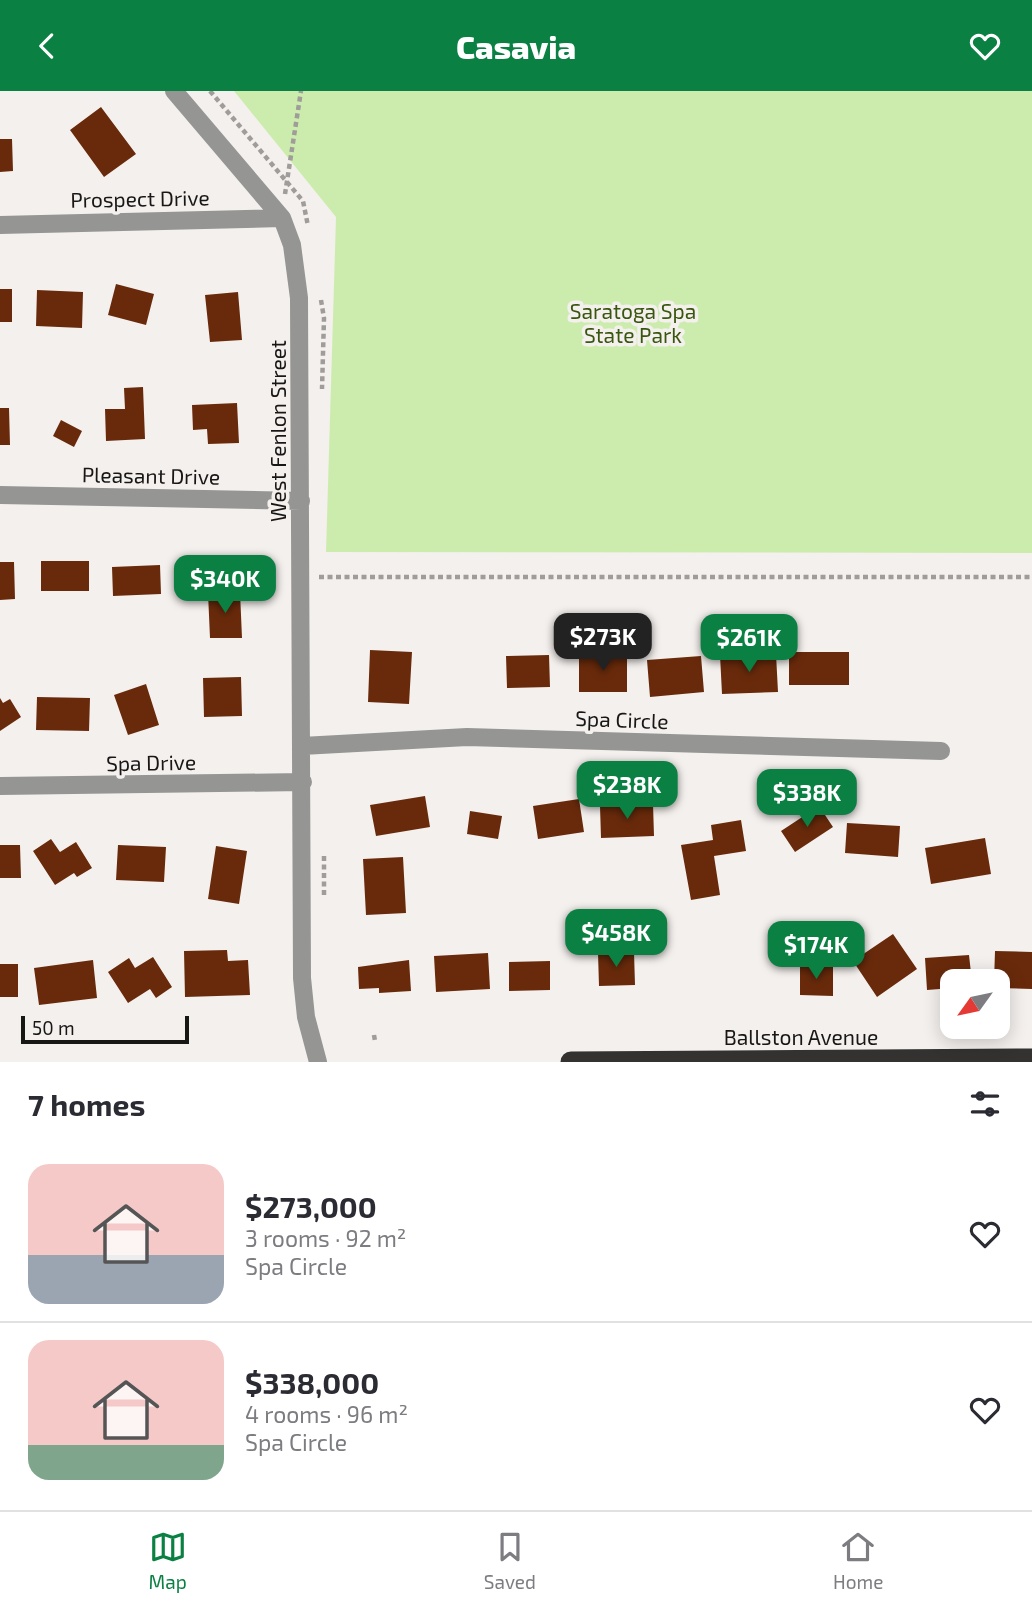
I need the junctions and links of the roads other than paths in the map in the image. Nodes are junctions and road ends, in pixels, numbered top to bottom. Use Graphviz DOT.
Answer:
graph roads {
  1 [pos="174,91"];
  2 [pos="282,218"];
  3 [pos="0,225"];
  4 [pos="0,495"];
  5 [pos="301,501"];
  6 [pos="302,745"];
  7 [pos="941,751"];
  8 [pos="303,782"];
  9 [pos="0,786"];
  10 [pos="1032,1059"];
  11 [pos="318,1062"];
  12 [pos="571,1062"];
  1 -- 2 [label="street, West Fenlon Street"];
  2 -- 3 [label="street, Prospect Drive"];
  2 -- 5 [label="street, West Fenlon Street"];
  4 -- 5 [label="street, Pleasant Drive"];
  5 -- 6 [label="street, West Fenlon Street"];
  6 -- 7 [label="street, Spa Circle"];
  6 -- 8 [label="street, West Fenlon Street"];
  8 -- 9 [label="street, Spa Drive"];
  8 -- 11 [label="street, West Fenlon Street"];
  10 -- 12 [label="highway, Ballston Avenue"];
}
